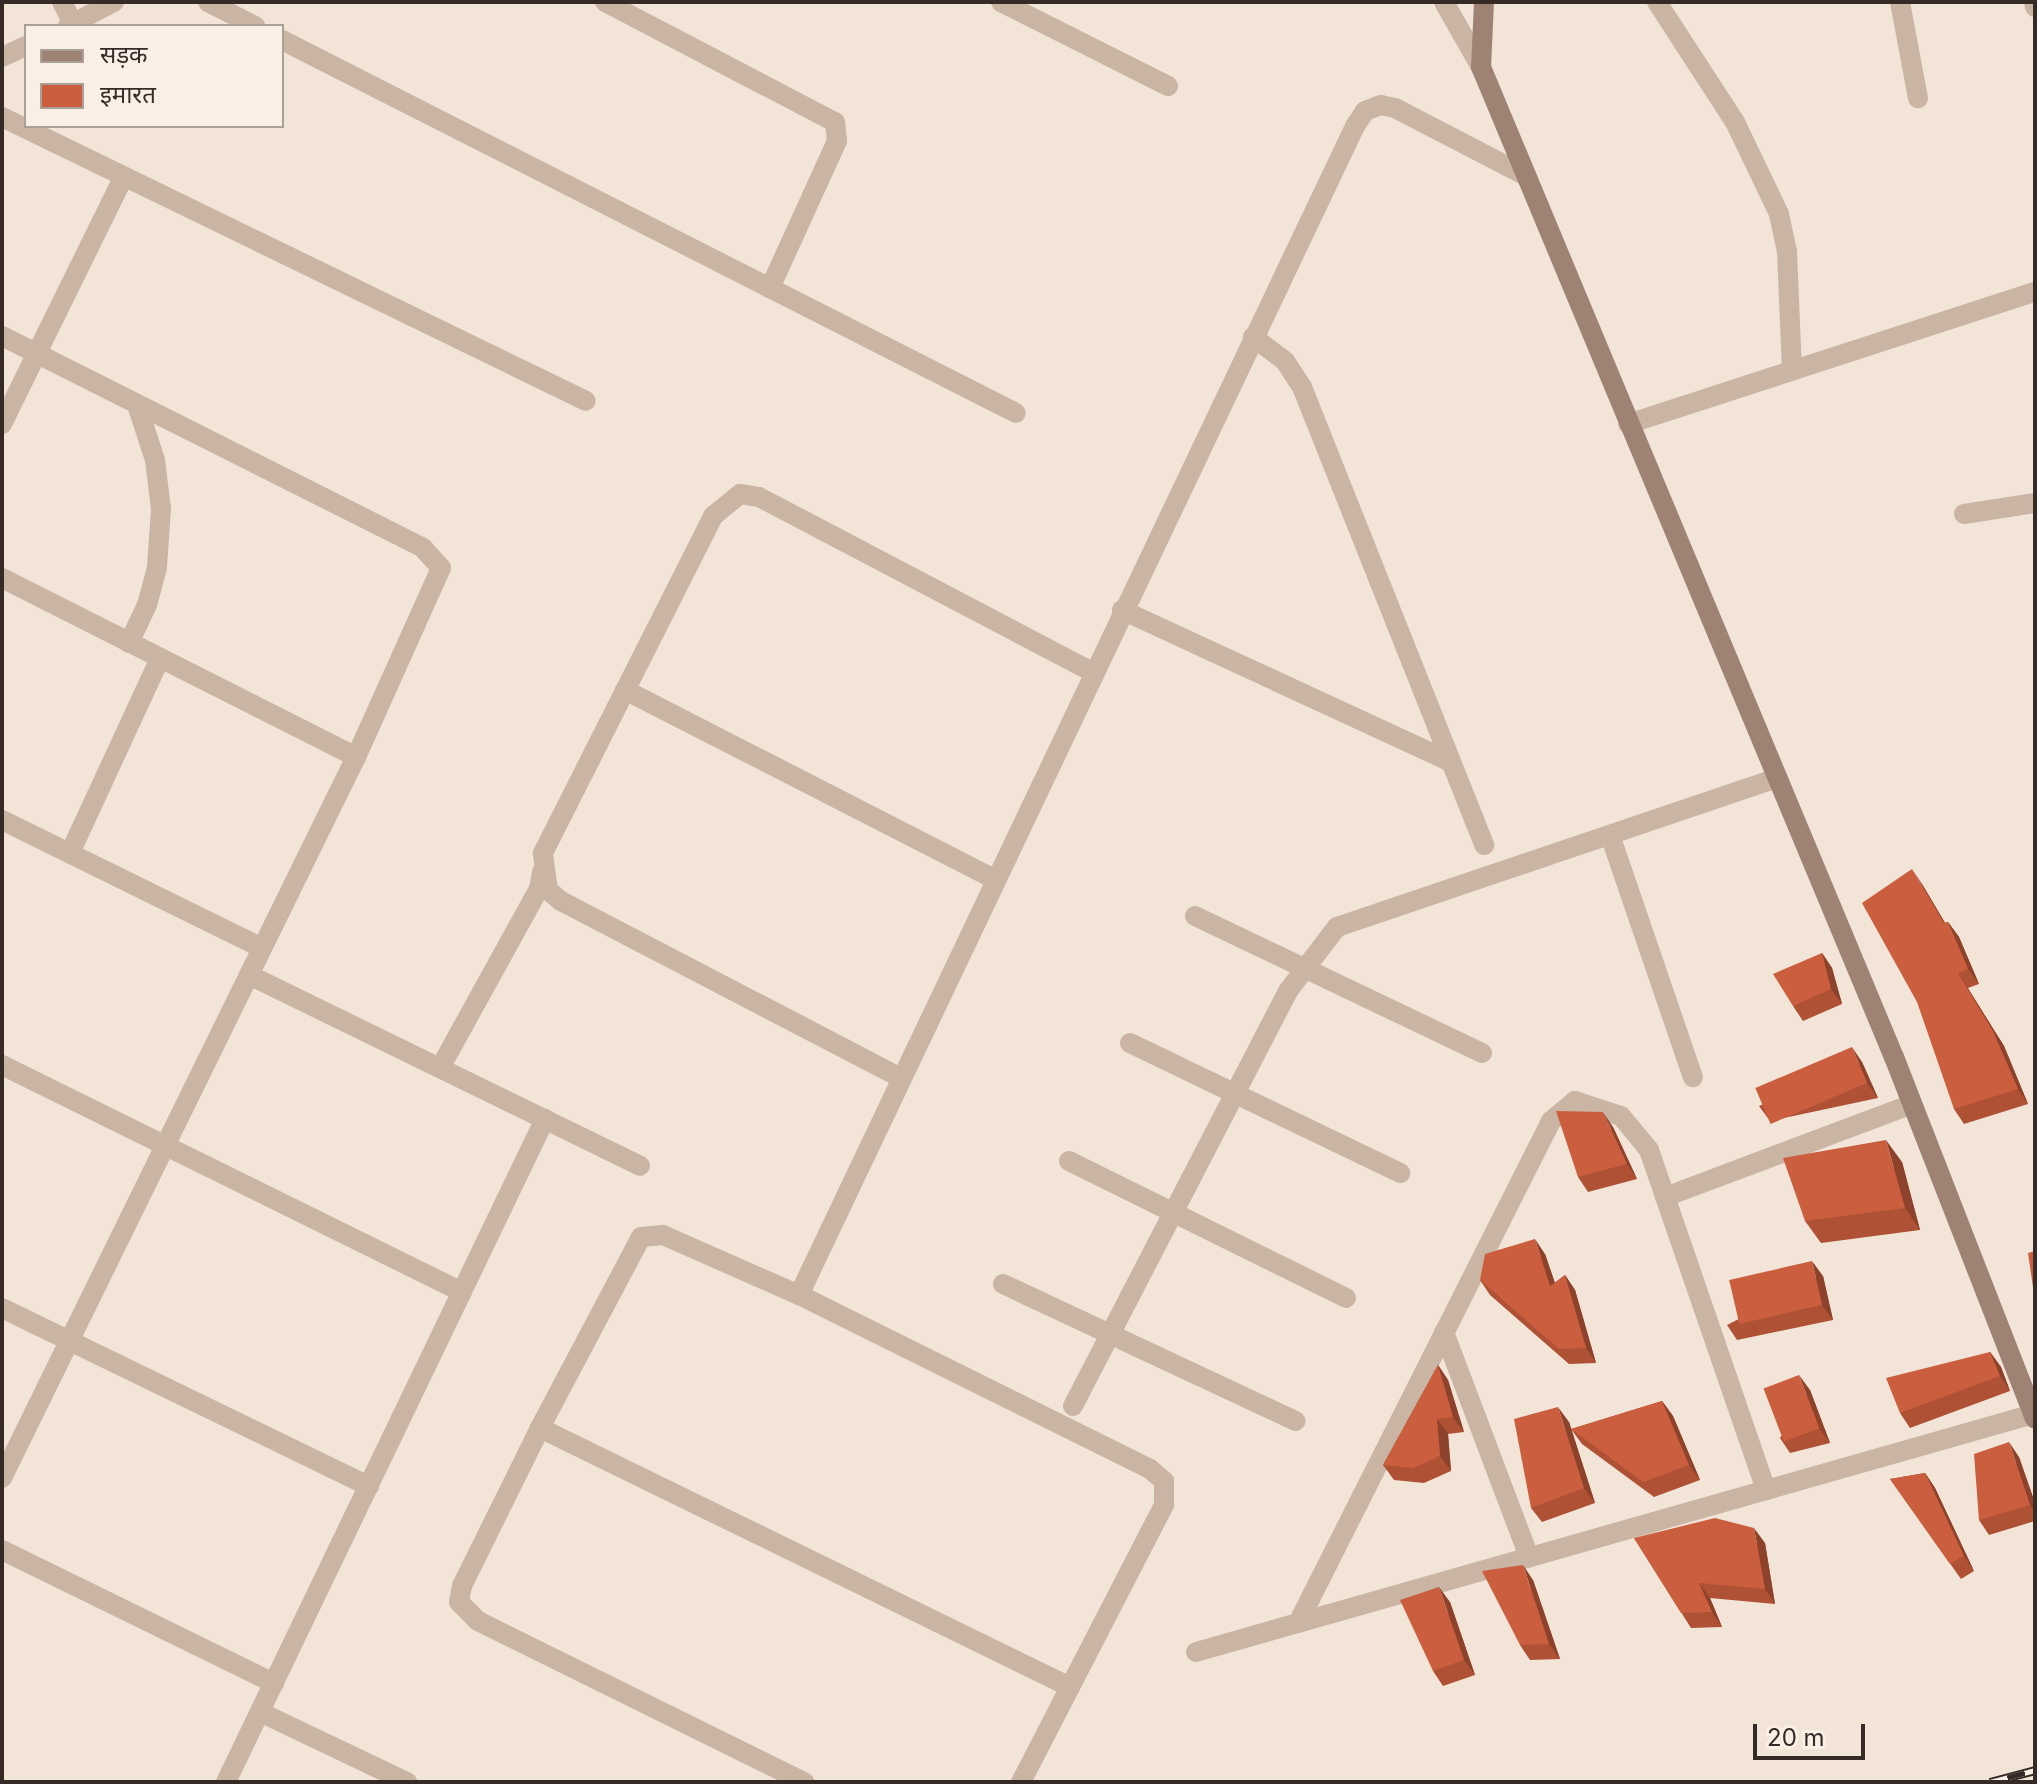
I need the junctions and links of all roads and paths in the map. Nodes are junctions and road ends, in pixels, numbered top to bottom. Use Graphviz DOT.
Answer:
graph roads {
  1 [pos="62,2"];
  2 [pos="114,2"];
  3 [pos="208,2"];
  4 [pos="605,2"];
  5 [pos="1001,2"];
  6 [pos="1444,2"];
  7 [pos="1484,2"];
  8 [pos="1657,2"];
  9 [pos="1900,2"];
  10 [pos="70,24"];
  11 [pos="72,24"];
  12 [pos="251,24"];
  13 [pos="284,41"];
  14 [pos="24,47"];
  15 [pos="2,57"];
  16 [pos="1481,67"];
  17 [pos="1168,86"];
  18 [pos="1918,98"];
  19 [pos="2,117"];
  20 [pos="24,128"];
  21 [pos="25,128"];
  22 [pos="124,176"];
  23 [pos="1526,176"];
  24 [pos="770,288"];
  25 [pos="2035,292"];
  26 [pos="2,336"];
  27 [pos="1253,337"];
  28 [pos="36,354"];
  29 [pos="1792,368"];
  30 [pos="586,401"];
  31 [pos="137,405"];
  32 [pos="1016,413"];
  33 [pos="2,424"];
  34 [pos="1628,424"];
  35 [pos="2035,503"];
  36 [pos="1964,514"];
  37 [pos="2,578"];
  38 [pos="1122,610"];
  39 [pos="129,643"];
  40 [pos="160,658"];
  41 [pos="1093,672"];
  42 [pos="625,690"];
  43 [pos="356,757"];
  44 [pos="1451,762"];
  45 [pos="1777,778"];
  46 [pos="2,820"];
  47 [pos="1610,835"];
  48 [pos="1484,845"];
  49 [pos="70,853"];
  50 [pos="542,872"];
  51 [pos="995,879"];
  52 [pos="1195,916"];
  53 [pos="262,948"];
  54 [pos="1304,968"];
  55 [pos="249,975"];
  56 [pos="1130,1043"];
  57 [pos="1482,1053"];
  58 [pos="2,1065"];
  59 [pos="440,1068"];
  60 [pos="1693,1077"];
  61 [pos="901,1078"];
  62 [pos="1236,1093"];
  63 [pos="1912,1104"];
  64 [pos="545,1119"];
  65 [pos="165,1147"];
  66 [pos="1069,1161"];
  67 [pos="640,1166"];
  68 [pos="1400,1173"];
  69 [pos="1665,1197"];
  70 [pos="1174,1212"];
  71 [pos="1003,1284"];
  72 [pos="462,1292"];
  73 [pos="799,1295"];
  74 [pos="1346,1298"];
  75 [pos="2,1308"];
  76 [pos="1444,1332"];
  77 [pos="1110,1335"];
  78 [pos="69,1342"];
  79 [pos="1073,1406"];
  80 [pos="2034,1416"];
  81 [pos="1296,1421"];
  82 [pos="540,1428"];
  83 [pos="2,1478"];
  84 [pos="369,1486"];
  85 [pos="1766,1490"];
  86 [pos="2,1550"];
  87 [pos="1529,1557"];
  88 [pos="1298,1623"];
  89 [pos="1196,1652"];
  90 [pos="274,1683"];
  91 [pos="1070,1687"];
  92 [pos="260,1712"];
  93 [pos="226,1782"];
  94 [pos="407,1782"];
  95 [pos="804,1782"];
  96 [pos="1021,1782"];
  1 -- 10 [label="street"];
  2 -- 11 [label="street"];
  3 -- 12 [label="street"];
  4 -- 24 [label="street"];
  5 -- 17 [label="street"];
  6 -- 16 [label="street"];
  7 -- 16 [label="street"];
  8 -- 29 [label="street"];
  9 -- 18 [label="street"];
  13 -- 24 [label="street"];
  14 -- 15 [label="street"];
  16 -- 23 [label="street"];
  19 -- 20 [label="street"];
  21 -- 22 [label="street"];
  22 -- 28 [label="street"];
  22 -- 30 [label="street"];
  23 -- 27 [label="street"];
  23 -- 34 [label="street"];
  24 -- 32 [label="street"];
  25 -- 29 [label="street"];
  26 -- 28 [label="street"];
  27 -- 38 [label="street"];
  27 -- 44 [label="street"];
  28 -- 31 [label="street"];
  28 -- 33 [label="street"];
  29 -- 34 [label="street"];
  31 -- 39 [label="street"];
  31 -- 43 [label="street"];
  34 -- 45 [label="street"];
  35 -- 36 [label="street"];
  37 -- 39 [label="street"];
  38 -- 41 [label="street"];
  38 -- 44 [label="street"];
  39 -- 40 [label="street"];
  40 -- 43 [label="street"];
  40 -- 49 [label="street"];
  41 -- 42 [label="street"];
  41 -- 51 [label="street"];
  42 -- 50 [label="street"];
  42 -- 51 [label="street"];
  43 -- 53 [label="street"];
  44 -- 48 [label="street"];
  45 -- 47 [label="street"];
  45 -- 63 [label="street"];
  46 -- 49 [label="street"];
  47 -- 54 [label="street"];
  47 -- 60 [label="street"];
  49 -- 53 [label="street"];
  50 -- 59 [label="street"];
  50 -- 61 [label="street"];
  51 -- 61 [label="street"];
  52 -- 54 [label="street"];
  53 -- 55 [label="street"];
  54 -- 57 [label="street"];
  54 -- 62 [label="street"];
  55 -- 59 [label="street"];
  55 -- 65 [label="street"];
  56 -- 62 [label="street"];
  58 -- 65 [label="street"];
  59 -- 64 [label="street"];
  61 -- 73 [label="street"];
  62 -- 68 [label="street"];
  62 -- 70 [label="street"];
  63 -- 69 [label="street"];
  63 -- 80 [label="street"];
  64 -- 67 [label="street"];
  64 -- 72 [label="street"];
  65 -- 72 [label="street"];
  65 -- 78 [label="street"];
  66 -- 70 [label="street"];
  69 -- 76 [label="street"];
  69 -- 85 [label="street"];
  70 -- 74 [label="street"];
  70 -- 77 [label="street"];
  71 -- 77 [label="street"];
  72 -- 84 [label="street"];
  73 -- 82 [label="street"];
  73 -- 91 [label="street"];
  75 -- 78 [label="street"];
  76 -- 87 [label="street"];
  76 -- 88 [label="street"];
  77 -- 79 [label="street"];
  77 -- 81 [label="street"];
  78 -- 83 [label="street"];
  78 -- 84 [label="street"];
  80 -- 85 [label="street"];
  82 -- 91 [label="street"];
  82 -- 95 [label="street"];
  84 -- 90 [label="street"];
  85 -- 87 [label="street"];
  86 -- 90 [label="street"];
  87 -- 88 [label="street"];
  88 -- 89 [label="street"];
  90 -- 92 [label="street"];
  91 -- 96 [label="street"];
  92 -- 93 [label="street"];
  92 -- 94 [label="street"];
}
